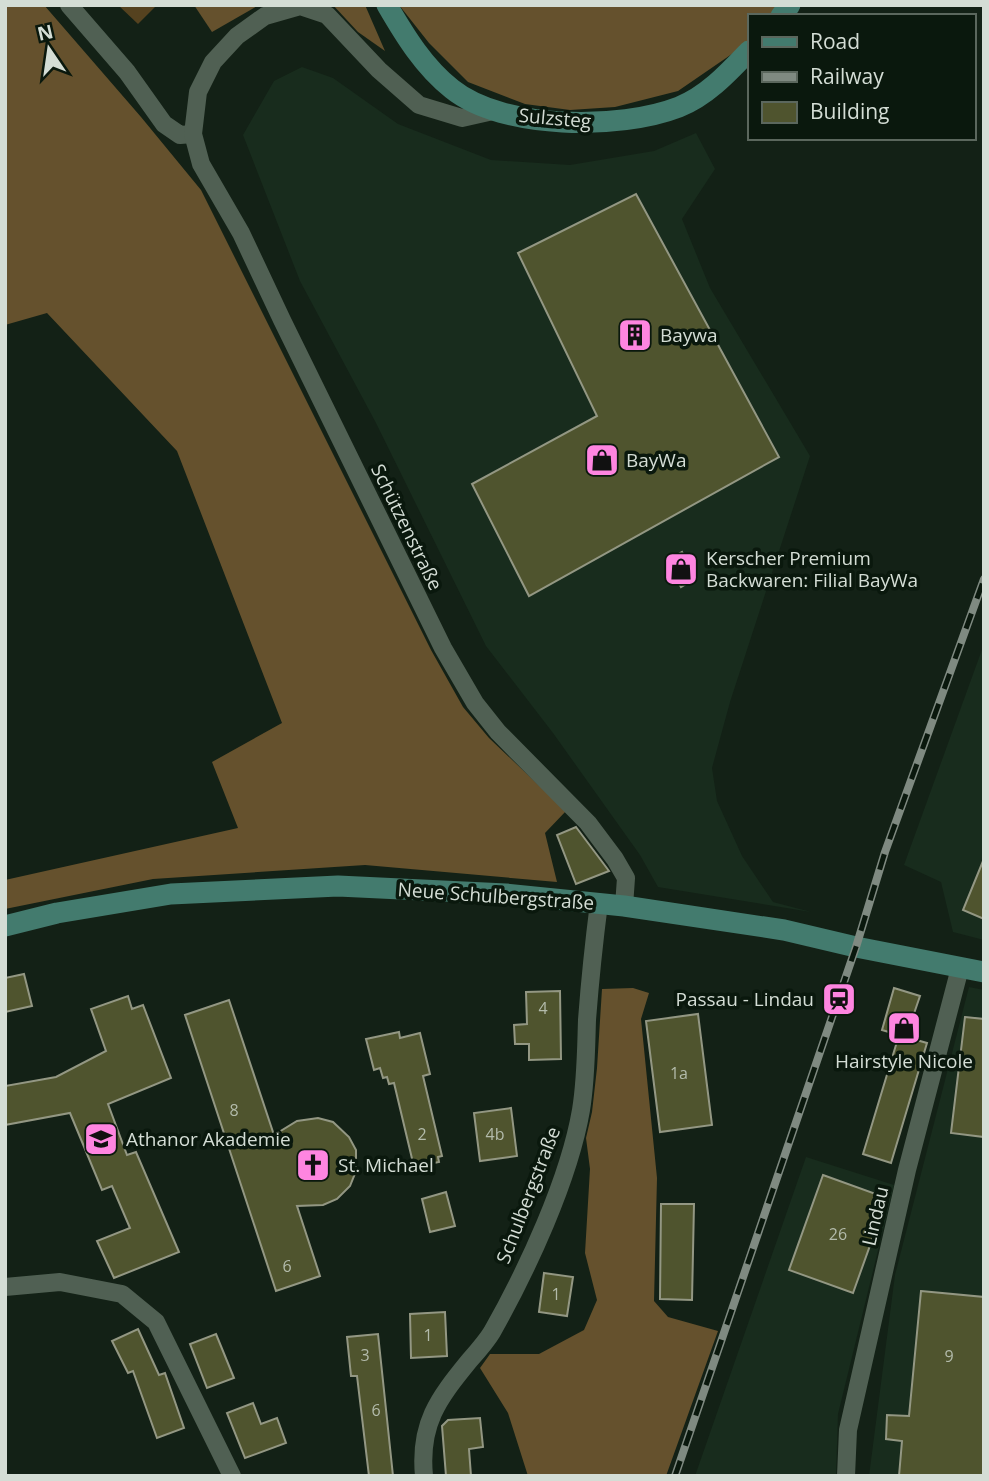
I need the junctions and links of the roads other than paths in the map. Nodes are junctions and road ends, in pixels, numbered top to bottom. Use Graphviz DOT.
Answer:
graph roads {
  1 [pos="69,5"];
  2 [pos="387,5"];
  3 [pos="301,6"];
  4 [pos="748,52"];
  5 [pos="493,111"];
  6 [pos="193,134"];
  7 [pos="599,903"];
  8 [pos="624,905"];
  9 [pos="5,926"];
  10 [pos="960,968"];
  11 [pos="984,972"];
  12 [pos="5,1287"];
  13 [pos="232,1476"];
  14 [pos="424,1476"];
  15 [pos="846,1476"];
  1 -- 6 [label="street"];
  2 -- 5 [label="street, Sulzsteg"];
  3 -- 5 [label="street, Schützenstraße"];
  3 -- 6 [label="street, Schützenstraße"];
  4 -- 5 [label="street, Sulzsteg"];
  6 -- 8 [label="street, Schützenstraße"];
  7 -- 8 [label="street, Neue Schulbergstraße"];
  7 -- 9 [label="street, Neue Schulbergstraße"];
  7 -- 14 [label="street, Schulbergstraße"];
  8 -- 10 [label="street, Neue Schulbergstraße"];
  10 -- 11 [label="street, Neue Schulbergstraße"];
  10 -- 15 [label="street, Lindau"];
  12 -- 13 [label="street"];
}
